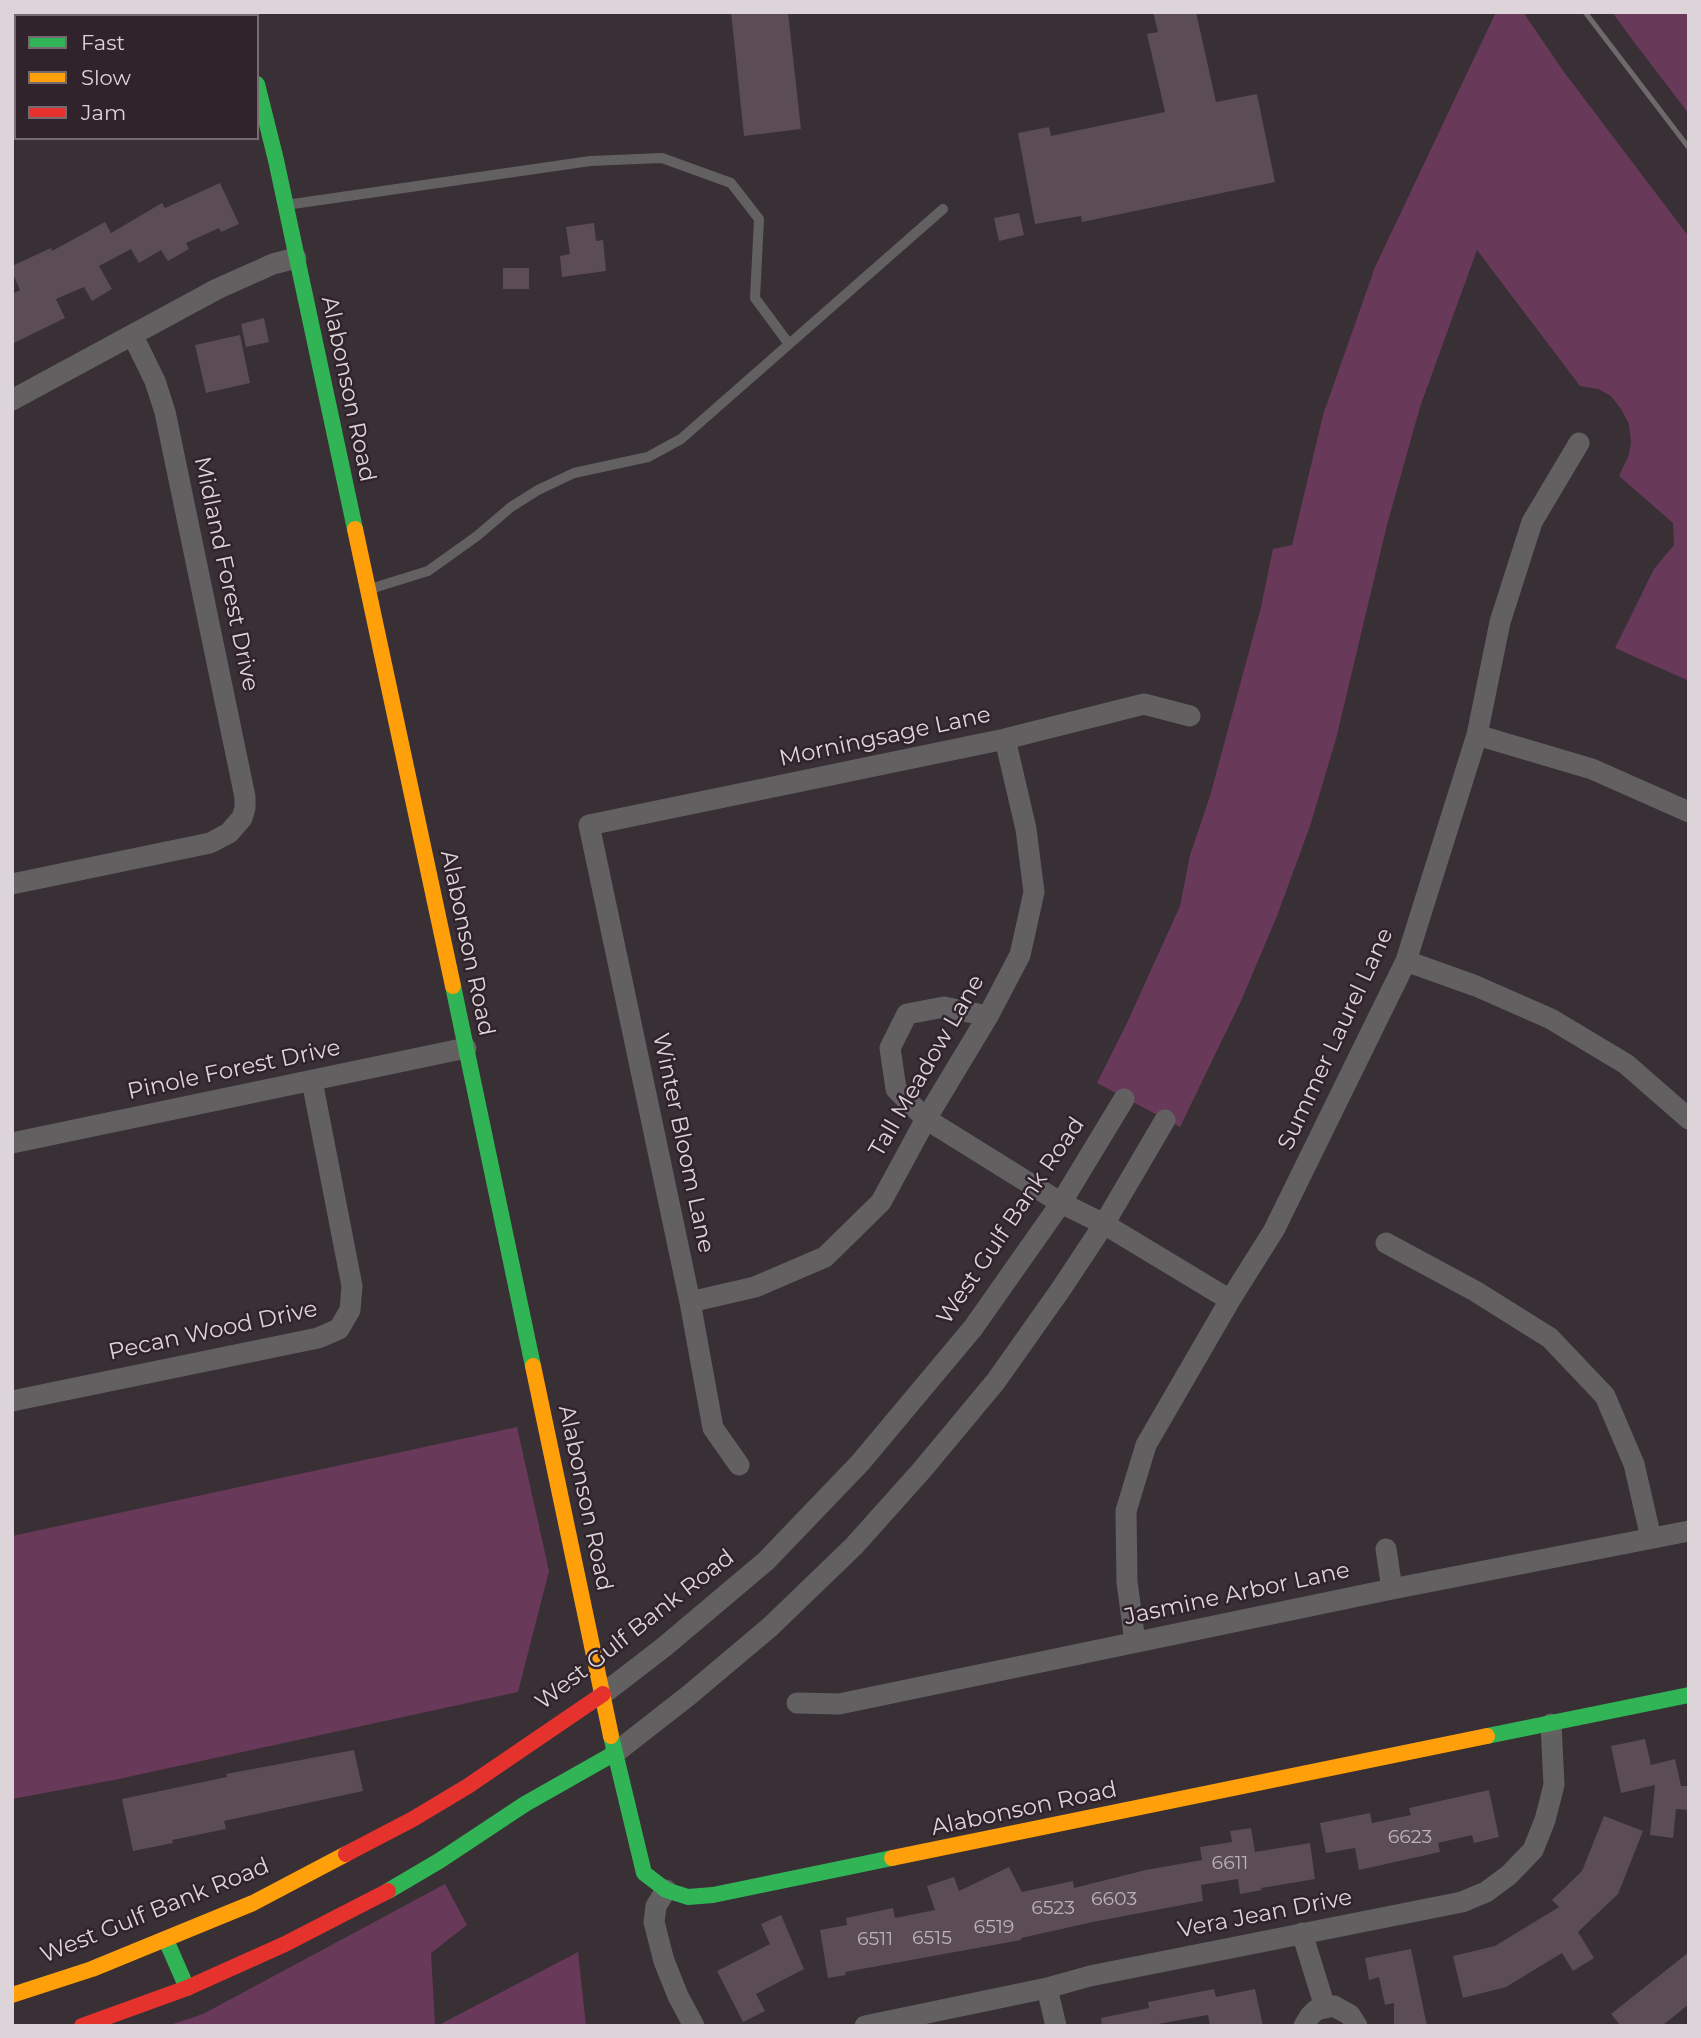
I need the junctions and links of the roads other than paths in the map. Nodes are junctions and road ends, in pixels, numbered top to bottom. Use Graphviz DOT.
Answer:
graph roads {
  1 [pos="259,93"];
  2 [pos="285,206"];
  3 [pos="943,209"];
  4 [pos="296,258"];
  5 [pos="133,336"];
  6 [pos="789,344"];
  7 [pos="12,400"];
  8 [pos="1579,443"];
  9 [pos="367,590"];
  10 [pos="1189,716"];
  11 [pos="1476,735"];
  12 [pos="1005,739"];
  13 [pos="1689,812"];
  14 [pos="589,825"];
  15 [pos="12,884"];
  16 [pos="1406,961"];
  17 [pos="988,1016"];
  18 [pos="466,1048"];
  19 [pos="312,1081"];
  20 [pos="1124,1100"];
  21 [pos="926,1119"];
  22 [pos="1689,1119"];
  23 [pos="1165,1120"];
  24 [pos="12,1143"];
  25 [pos="1060,1203"];
  26 [pos="1104,1224"];
  27 [pos="1386,1243"];
  28 [pos="1230,1300"];
  29 [pos="690,1303"];
  30 [pos="12,1401"];
  31 [pos="739,1465"];
  32 [pos="1689,1531"];
  33 [pos="1651,1538"];
  34 [pos="1386,1549"];
  35 [pos="1392,1589"];
  36 [pos="1135,1642"];
  37 [pos="603,1694"];
  38 [pos="1689,1695"];
  39 [pos="797,1703"];
  40 [pos="1551,1724"];
  41 [pos="615,1753"];
  42 [pos="666,1890"];
  43 [pos="1302,1933"];
  44 [pos="166,1940"];
  45 [pos="187,1987"];
  46 [pos="1048,1988"];
  47 [pos="12,1995"];
  48 [pos="1325,2007"];
  49 [pos="82,2026"];
  50 [pos="694,2026"];
  51 [pos="865,2026"];
  52 [pos="1056,2026"];
  53 [pos="1304,2026"];
  54 [pos="1357,2026"];
  1 -- 2 [label="street, Alabonson Road"];
  2 -- 4 [label="street, Alabonson Road"];
  2 -- 6 [label="lane"];
  3 -- 6 [label="lane"];
  4 -- 5 [label="street"];
  4 -- 9 [label="street, Alabonson Road"];
  5 -- 7 [label="street"];
  5 -- 15 [label="street, Midland Forest Drive"];
  6 -- 9 [label="lane"];
  8 -- 11 [label="street, Summer Laurel Lane"];
  9 -- 18 [label="street, Alabonson Road"];
  10 -- 12 [label="street, Morningsage Lane"];
  11 -- 13 [label="street"];
  11 -- 16 [label="street, Summer Laurel Lane"];
  12 -- 14 [label="street, Morningsage Lane"];
  12 -- 17 [label="street, Tall Meadow Lane"];
  14 -- 29 [label="street, Winter Bloom Lane"];
  16 -- 22 [label="street"];
  16 -- 28 [label="street, Summer Laurel Lane"];
  17 -- 21 [label="street, Tall Meadow Lane"];
  17 -- 21 [label="street"];
  18 -- 19 [label="street, Pinole Forest Drive"];
  18 -- 37 [label="street, Alabonson Road"];
  19 -- 24 [label="street, Pinole Forest Drive"];
  19 -- 30 [label="street, Pecan Wood Drive"];
  20 -- 25 [label="street, West Gulf Bank Road"];
  21 -- 25 [label="street"];
  21 -- 29 [label="street, Tall Meadow Lane"];
  23 -- 26 [label="street"];
  25 -- 26 [label="street"];
  25 -- 37 [label="street, West Gulf Bank Road"];
  26 -- 28 [label="street"];
  26 -- 41 [label="street"];
  27 -- 33 [label="street"];
  28 -- 36 [label="street, Summer Laurel Lane"];
  29 -- 31 [label="street, Winter Bloom Lane"];
  32 -- 33 [label="street, Jasmine Arbor Lane"];
  33 -- 35 [label="street, Jasmine Arbor Lane"];
  34 -- 35 [label="street"];
  35 -- 36 [label="street, Jasmine Arbor Lane"];
  36 -- 39 [label="street, Jasmine Arbor Lane"];
  37 -- 41 [label="street, Alabonson Road"];
  37 -- 44 [label="street, West Gulf Bank Road"];
  38 -- 40 [label="street, Alabonson Road"];
  40 -- 42 [label="street, Alabonson Road"];
  40 -- 43 [label="street, Vera Jean Drive"];
  41 -- 42 [label="street, Alabonson Road"];
  41 -- 45 [label="street"];
  42 -- 50 [label="street"];
  43 -- 46 [label="street, Vera Jean Drive"];
  43 -- 48 [label="street"];
  44 -- 45 [label="street"];
  44 -- 47 [label="street, West Gulf Bank Road"];
  45 -- 49 [label="street"];
  46 -- 51 [label="street, Vera Jean Drive"];
  46 -- 52 [label="street"];
  48 -- 53 [label="street"];
  48 -- 54 [label="street"];
}
